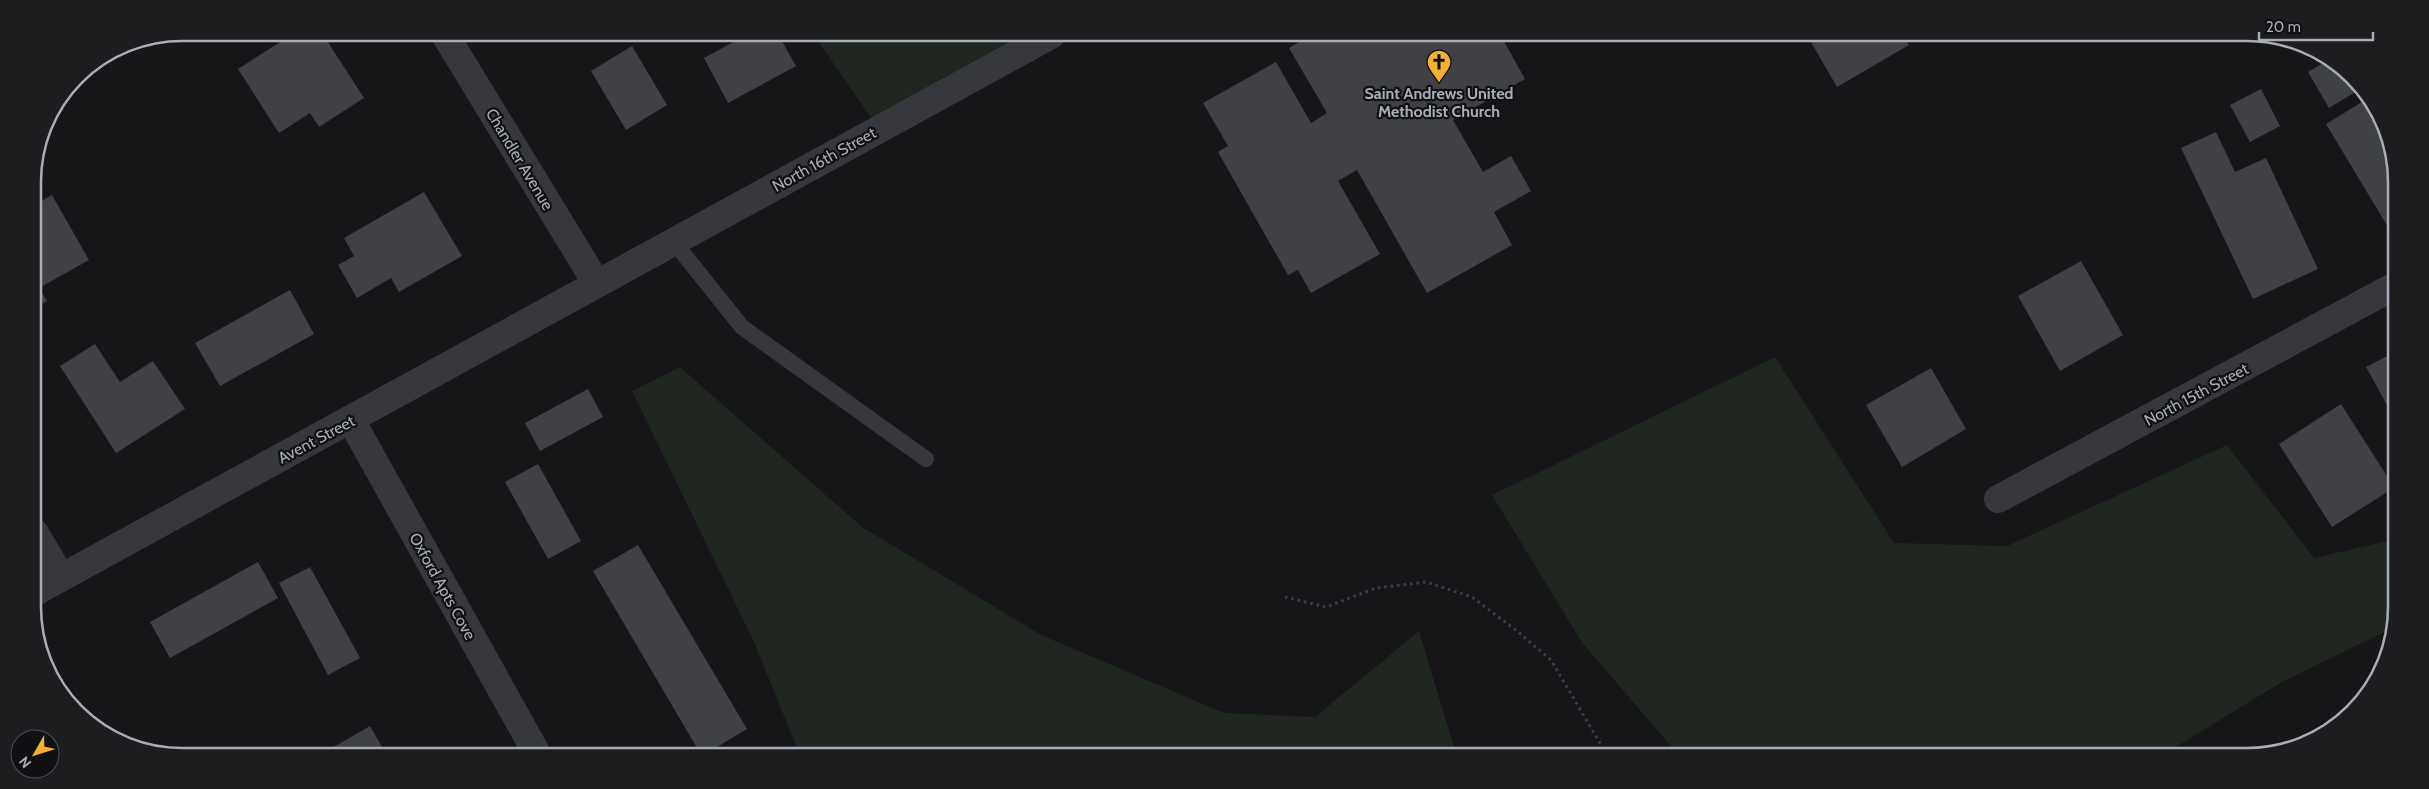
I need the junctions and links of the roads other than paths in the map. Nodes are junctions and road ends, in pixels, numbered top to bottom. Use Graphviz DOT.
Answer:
graph roads {
  1 [pos="449,41"];
  2 [pos="1041,41"];
  3 [pos="674,242"];
  4 [pos="597,284"];
  5 [pos="2388,290"];
  6 [pos="351,420"];
  7 [pos="926,459"];
  8 [pos="1998,499"];
  9 [pos="41,543"];
  10 [pos="61,577"];
  11 [pos="41,589"];
  12 [pos="534,748"];
  1 -- 4 [label="street, Chandler Avenue"];
  2 -- 3 [label="street, North 16th Street"];
  3 -- 4 [label="street, North 16th Street"];
  3 -- 7 [label="lane"];
  4 -- 6 [label="street, Avent Street"];
  5 -- 8 [label="street, North 15th Street"];
  6 -- 10 [label="street, Avent Street"];
  6 -- 12 [label="street, Oxford Apts Cove"];
  9 -- 10 [label="street"];
  10 -- 11 [label="street, Avent Street"];
}
